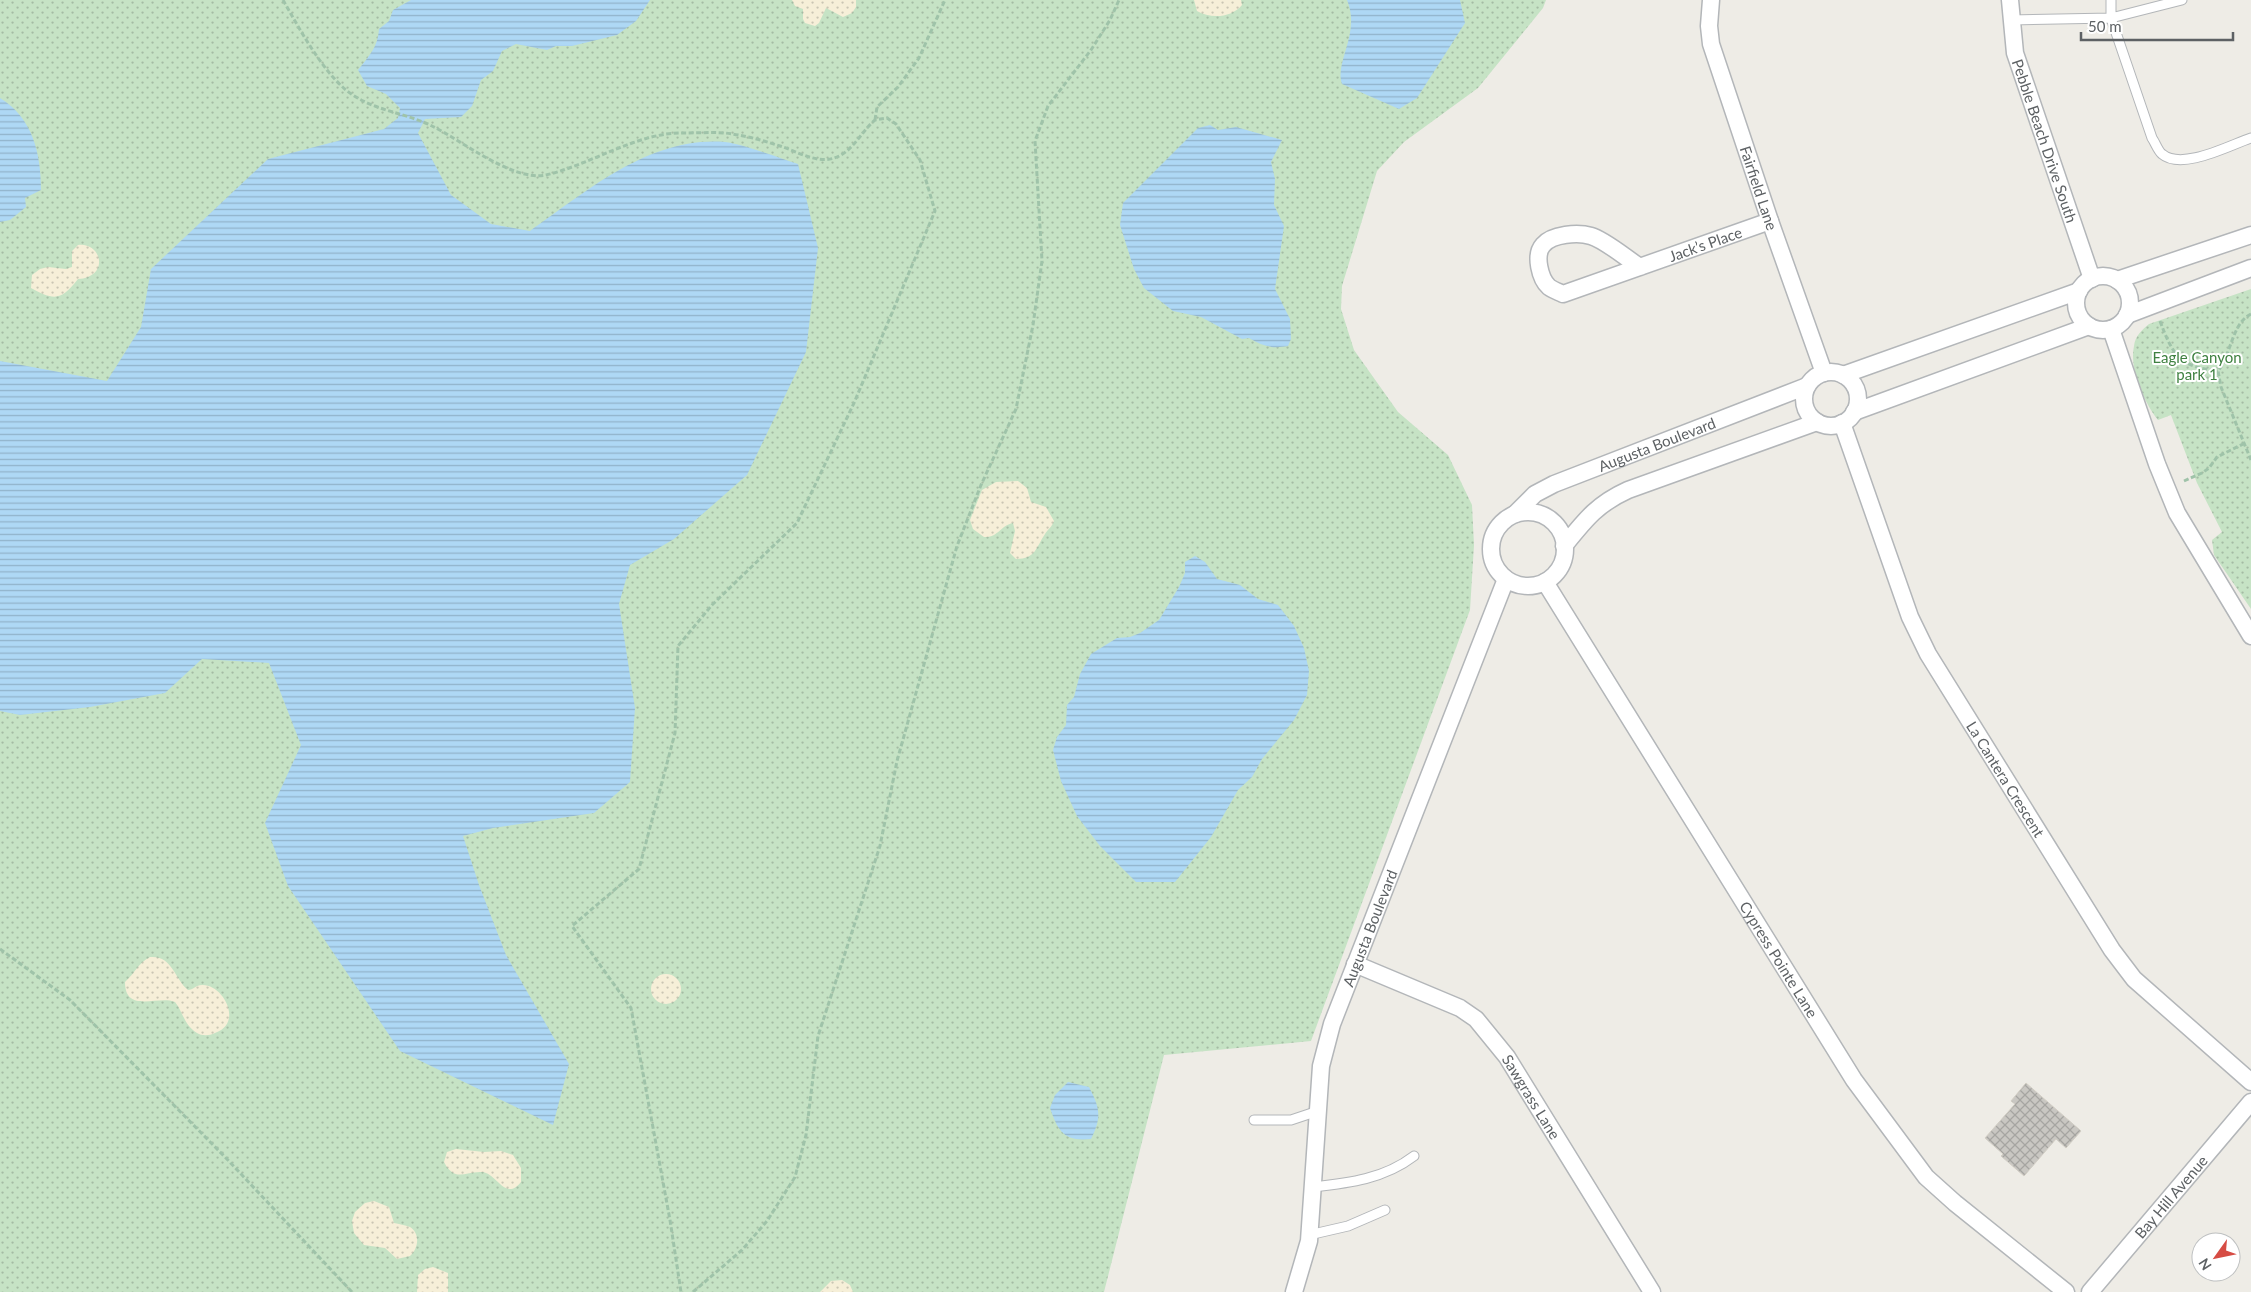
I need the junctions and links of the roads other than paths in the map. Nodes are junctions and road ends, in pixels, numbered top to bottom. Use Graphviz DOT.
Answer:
graph roads {
  1 [pos="1711,0"];
  2 [pos="2010,0"];
  3 [pos="2111,0"];
  4 [pos="2182,0"];
  5 [pos="2111,18"];
  6 [pos="2011,20"];
  7 [pos="2251,138"];
  8 [pos="1770,221"];
  9 [pos="2251,235"];
  10 [pos="1640,267"];
  11 [pos="2251,268"];
  12 [pos="2092,278"];
  13 [pos="2117,280"];
  14 [pos="2078,291"];
  15 [pos="2127,315"];
  16 [pos="2089,326"];
  17 [pos="2111,329"];
  18 [pos="1824,373"];
  19 [pos="1842,375"];
  20 [pos="1807,386"];
  21 [pos="1848,418"];
  22 [pos="1817,422"];
  23 [pos="1515,514"];
  24 [pos="1564,546"];
  25 [pos="1506,579"];
  26 [pos="1545,582"];
  27 [pos="2251,636"];
  28 [pos="1355,964"];
  29 [pos="2251,1082"];
  30 [pos="2251,1102"];
  31 [pos="1318,1111"];
  32 [pos="1254,1120"];
  33 [pos="1414,1156"];
  34 [pos="1313,1187"];
  35 [pos="1385,1210"];
  36 [pos="1309,1235"];
  37 [pos="1294,1292"];
  38 [pos="1652,1292"];
  39 [pos="2066,1292"];
  40 [pos="2090,1292"];
  1 -- 8 [label="street, Fairfield Lane"];
  2 -- 6 [label="street, Pebble Beach Drive South"];
  3 -- 5 [label="lane"];
  4 -- 5 [label="lane"];
  5 -- 6 [label="lane"];
  5 -- 7 [label="lane"];
  6 -- 12 [label="street, Pebble Beach Drive South"];
  8 -- 10 [label="street, Jack’s Place"];
  8 -- 18 [label="street, Fairfield Lane"];
  9 -- 13 [label="street"];
  10 -- 10 [label="street, Jack’s Place"];
  11 -- 15 [label="street"];
  12 -- 13 [label="street"];
  12 -- 14 [label="street"];
  13 -- 15 [label="street"];
  14 -- 16 [label="street"];
  14 -- 19 [label="street"];
  15 -- 17 [label="street"];
  16 -- 17 [label="street"];
  16 -- 21 [label="street"];
  17 -- 27 [label="street"];
  18 -- 19 [label="street"];
  18 -- 20 [label="street"];
  19 -- 21 [label="street"];
  20 -- 22 [label="street"];
  20 -- 23 [label="street, Augusta Boulevard"];
  21 -- 22 [label="street"];
  21 -- 29 [label="street, La Cantera Crescent"];
  22 -- 24 [label="street"];
  23 -- 24 [label="street"];
  23 -- 25 [label="street"];
  24 -- 26 [label="street"];
  25 -- 26 [label="street"];
  25 -- 28 [label="street, Augusta Boulevard"];
  26 -- 39 [label="street, Cypress Pointe Lane"];
  28 -- 31 [label="street, Augusta Boulevard"];
  28 -- 38 [label="street, Sawgrass Lane"];
  30 -- 40 [label="street, Bay Hill Avenue"];
  31 -- 32 [label="lane"];
  31 -- 34 [label="street, Augusta Boulevard"];
  33 -- 34 [label="lane"];
  34 -- 36 [label="street, Augusta Boulevard"];
  35 -- 36 [label="lane"];
  36 -- 37 [label="street, Augusta Boulevard"];
}
